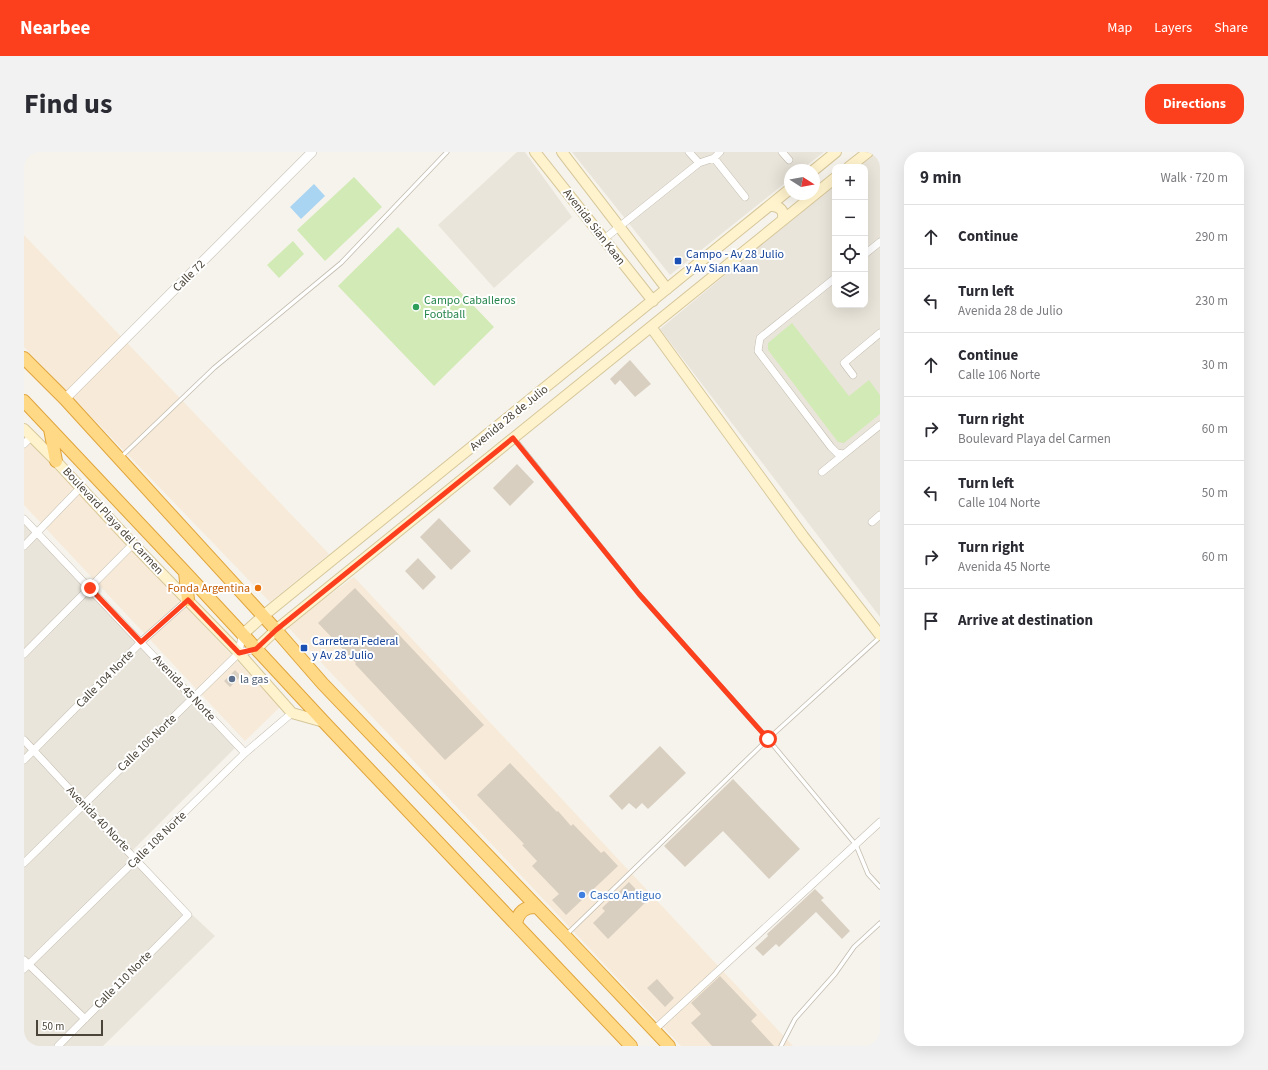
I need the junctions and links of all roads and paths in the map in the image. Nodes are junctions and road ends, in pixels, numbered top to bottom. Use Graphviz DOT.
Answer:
graph roads {
  1 [pos="312,152"];
  2 [pos="447,152"];
  3 [pos="535,152"];
  4 [pos="562,152"];
  5 [pos="689,152"];
  6 [pos="720,152"];
  7 [pos="782,152"];
  8 [pos="836,152"];
  9 [pos="868,152"];
  10 [pos="714,158"];
  11 [pos="789,160"];
  12 [pos="699,163"];
  13 [pos="853,164"];
  14 [pos="820,165"];
  15 [pos="832,180"];
  16 [pos="784,194"];
  17 [pos="745,197"];
  18 [pos="770,206"];
  19 [pos="782,221"];
  20 [pos="620,227"];
  21 [pos="604,239"];
  22 [pos="880,242"];
  23 [pos="868,252"];
  24 [pos="832,280"];
  25 [pos="667,289"];
  26 [pos="652,301"];
  27 [pos="651,327"];
  28 [pos="880,333"];
  29 [pos="24,358"];
  30 [pos="853,375"];
  31 [pos="556,379"];
  32 [pos="569,394"];
  33 [pos="65,399"];
  34 [pos="24,401"];
  35 [pos="880,425"];
  36 [pos="50,429"];
  37 [pos="26,437"];
  38 [pos="513,438"];
  39 [pos="844,454"];
  40 [pos="119,459"];
  41 [pos="56,461"];
  42 [pos="822,472"];
  43 [pos="80,488"];
  44 [pos="880,515"];
  45 [pos="24,519"];
  46 [pos="872,522"];
  47 [pos="36,533"];
  48 [pos="133,544"];
  49 [pos="24,546"];
  50 [pos="185,572"];
  51 [pos="90,588"];
  52 [pos="188,600"];
  53 [pos="263,616"];
  54 [pos="276,630"];
  55 [pos="242,635"];
  56 [pos="880,636"];
  57 [pos="141,642"];
  58 [pos="256,649"];
  59 [pos="239,653"];
  60 [pos="24,654"];
  61 [pos="193,698"];
  62 [pos="292,713"];
  63 [pos="324,722"];
  64 [pos="768,739"];
  65 [pos="24,740"];
  66 [pos="34,750"];
  67 [pos="245,753"];
  68 [pos="24,760"];
  69 [pos="84,805"];
  70 [pos="880,822"];
  71 [pos="856,845"];
  72 [pos="136,860"];
  73 [pos="24,863"];
  74 [pos="880,887"];
  75 [pos="537,907"];
  76 [pos="188,914"];
  77 [pos="880,922"];
  78 [pos="516,924"];
  79 [pos="565,936"];
  80 [pos="26,965"];
  81 [pos="85,1018"];
  82 [pos="654,1030"];
  83 [pos="58,1046"];
  84 [pos="631,1046"];
  85 [pos="669,1046"];
  86 [pos="781,1046"];
  1 -- 33 [label="street, Calle 72"];
  2 -- 40 [label="lane"];
  3 -- 21 [label="main road, Avenida Sian Kaan"];
  4 -- 20 [label="main road, Avenida Sian Kaan"];
  5 -- 12 [label="street"];
  6 -- 10 [label="street"];
  7 -- 11 [label="street"];
  8 -- 14 [label="main road"];
  9 -- 13 [label="main road"];
  10 -- 12 [label="street"];
  10 -- 17 [label="street"];
  12 -- 20 [label="street"];
  15 -- 19 [label="main road, Avenida 28 de Julio"];
  16 -- 18 [label="main road, Avenida 28 de Julio"];
  18 -- 19 [label="main road"];
  18 -- 25 [label="main road, Avenida 28 de Julio"];
  19 -- 27 [label="main road, Avenida 28 de Julio"];
  20 -- 21 [label="street"];
  20 -- 25 [label="main road, Avenida Sian Kaan"];
  21 -- 26 [label="main road, Avenida Sian Kaan"];
  22 -- 23 [label="street"];
  24 -- 39 [label="street"];
  25 -- 26 [label="main road, Avenida 28 de Julio"];
  26 -- 31 [label="main road, Avenida 28 de Julio"];
  27 -- 32 [label="main road, Avenida 28 de Julio"];
  27 -- 56 [label="main road"];
  28 -- 30 [label="street"];
  29 -- 33 [label="highway"];
  31 -- 32 [label="main road"];
  31 -- 53 [label="main road, Avenida 28 de Julio"];
  32 -- 38 [label="main road, Avenida 28 de Julio"];
  33 -- 40 [label="highway"];
  34 -- 36 [label="highway"];
  35 -- 39 [label="street"];
  36 -- 41 [label="highway"];
  36 -- 50 [label="highway"];
  37 -- 41 [label="main road, Boulevard Playa del Carmen"];
  38 -- 54 [label="main road, Avenida 28 de Julio"];
  38 -- 64 [label="lane"];
  39 -- 42 [label="street"];
  40 -- 53 [label="highway"];
  41 -- 43 [label="main road, Boulevard Playa del Carmen"];
  43 -- 47 [label="street"];
  43 -- 48 [label="main road, Boulevard Playa del Carmen"];
  44 -- 46 [label="street"];
  45 -- 47 [label="street, Avenida 45 Norte"];
  47 -- 49 [label="street"];
  47 -- 51 [label="street, Avenida 45 Norte"];
  48 -- 51 [label="street"];
  48 -- 52 [label="main road, Boulevard Playa del Carmen"];
  50 -- 52 [label="highway"];
  50 -- 55 [label="highway"];
  51 -- 57 [label="street, Avenida 45 Norte"];
  51 -- 60 [label="street"];
  52 -- 57 [label="street, Calle 104 Norte"];
  52 -- 59 [label="main road, Boulevard Playa del Carmen"];
  53 -- 54 [label="highway"];
  53 -- 55 [label="main road, Avenida 28 de Julio"];
  54 -- 58 [label="main road"];
  54 -- 75 [label="highway"];
  55 -- 58 [label="highway"];
  55 -- 59 [label="street"];
  56 -- 64 [label="lane"];
  57 -- 61 [label="street, Avenida 45 Norte"];
  57 -- 66 [label="street, Calle 104 Norte"];
  58 -- 59 [label="street"];
  58 -- 63 [label="highway"];
  59 -- 61 [label="street, Calle 106 Norte"];
  59 -- 62 [label="main road, Boulevard Playa del Carmen"];
  61 -- 67 [label="street, Avenida 45 Norte"];
  61 -- 69 [label="street, Calle 106 Norte"];
  62 -- 63 [label="main road"];
  62 -- 67 [label="street, Calle 108 Norte"];
  63 -- 78 [label="highway"];
  64 -- 71 [label="lane"];
  64 -- 79 [label="lane"];
  65 -- 66 [label="street, Avenida 40 Norte"];
  66 -- 68 [label="street, Calle 104 Norte"];
  66 -- 69 [label="street, Avenida 40 Norte"];
  67 -- 72 [label="street, Calle 108 Norte"];
  69 -- 72 [label="street, Avenida 40 Norte"];
  69 -- 73 [label="street, Calle 106 Norte"];
  70 -- 71 [label="street"];
  71 -- 74 [label="lane"];
  71 -- 82 [label="street"];
  72 -- 76 [label="street, Avenida 40 Norte"];
  72 -- 80 [label="street, Calle 108 Norte"];
  75 -- 78 [label="highway"];
  75 -- 79 [label="highway"];
  76 -- 81 [label="street, Calle 110 Norte"];
  77 -- 86 [label="lane"];
  78 -- 84 [label="highway"];
  79 -- 82 [label="highway"];
  80 -- 81 [label="street"];
  81 -- 83 [label="street, Calle 110 Norte"];
  82 -- 85 [label="highway"];
}
